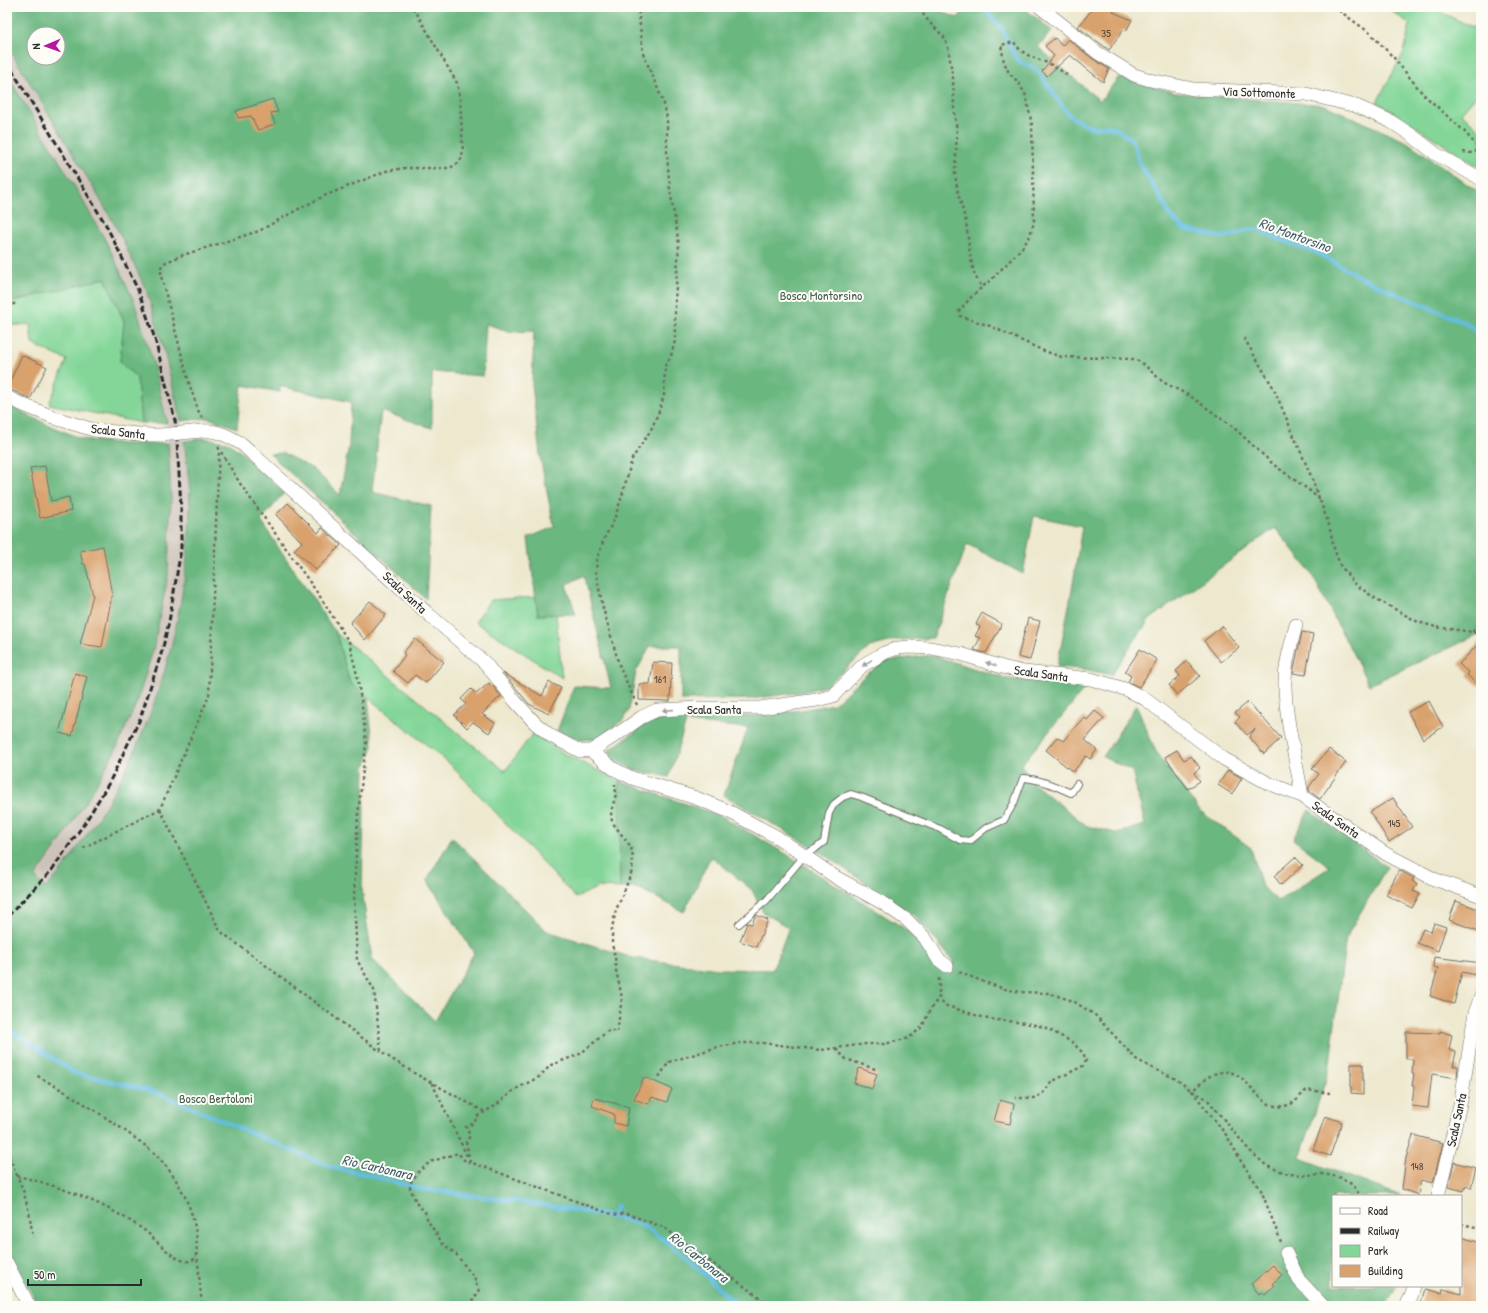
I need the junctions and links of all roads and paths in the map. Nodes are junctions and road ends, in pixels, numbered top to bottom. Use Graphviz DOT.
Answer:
graph roads {
  1 [pos="413,7"];
  2 [pos="638,7"];
  3 [pos="1040,7"];
  4 [pos="1334,7"];
  5 [pos="919,9"];
  6 [pos="1067,75"];
  7 [pos="1481,150"];
  8 [pos="1481,179"];
  9 [pos="982,287"];
  10 [pos="16,303"];
  11 [pos="7,307"];
  12 [pos="1244,338"];
  13 [pos="7,397"];
  14 [pos="205,430"];
  15 [pos="1477,439"];
  16 [pos="1481,443"];
  17 [pos="219,450"];
  18 [pos="1481,473"];
  19 [pos="1481,484"];
  20 [pos="1320,500"];
  21 [pos="1481,620"];
  22 [pos="1296,625"];
  23 [pos="1473,632"];
  24 [pos="1481,636"];
  25 [pos="642,717"];
  26 [pos="591,751"];
  27 [pos="614,769"];
  28 [pos="1077,784"];
  29 [pos="1302,796"];
  30 [pos="160,809"];
  31 [pos="83,848"];
  32 [pos="803,855"];
  33 [pos="1481,896"];
  34 [pos="738,924"];
  35 [pos="943,963"];
  36 [pos="1481,996"];
  37 [pos="939,997"];
  38 [pos="836,1049"];
  39 [pos="381,1052"];
  40 [pos="878,1070"];
  41 [pos="36,1075"];
  42 [pos="659,1077"];
  43 [pos="432,1083"];
  44 [pos="1192,1090"];
  45 [pos="1330,1093"];
  46 [pos="1014,1098"];
  47 [pos="484,1112"];
  48 [pos="7,1151"];
  49 [pos="470,1162"];
  50 [pos="17,1176"];
  51 [pos="1359,1195"];
  52 [pos="1438,1195"];
  53 [pos="1462,1224"];
  54 [pos="1481,1228"];
  55 [pos="33,1237"];
  56 [pos="197,1251"];
  57 [pos="1286,1253"];
  58 [pos="7,1263"];
  59 [pos="1414,1287"];
  60 [pos="29,1306"];
  61 [pos="202,1306"];
  62 [pos="478,1306"];
  63 [pos="774,1306"];
  64 [pos="1323,1306"];
  65 [pos="1406,1306"];
  1 -- 14 [label="path"];
  2 -- 25 [label="path"];
  3 -- 8 [label="street, Via Sottomonte"];
  4 -- 7 [label="path"];
  5 -- 9 [label="path"];
  6 -- 9 [label="path"];
  9 -- 20 [label="path"];
  10 -- 11 [label="path"];
  12 -- 20 [label="path"];
  13 -- 14 [label="street, Scala Santa, bridge"];
  14 -- 17 [label="path"];
  14 -- 26 [label="street, Scala Santa"];
  15 -- 16 [label="path"];
  17 -- 30 [label="path"];
  17 -- 39 [label="path"];
  18 -- 19 [label="path"];
  20 -- 23 [label="path"];
  21 -- 23 [label="path"];
  22 -- 29 [label="street"];
  23 -- 24 [label="path"];
  25 -- 26 [label="street, Scala Santa"];
  29 -- 25 [label="street, Scala Santa, one-way"];
  26 -- 27 [label="street"];
  27 -- 32 [label="street"];
  27 -- 47 [label="path"];
  28 -- 32 [label="lane"];
  29 -- 33 [label="street, Scala Santa"];
  30 -- 31 [label="path"];
  30 -- 39 [label="path"];
  32 -- 34 [label="lane"];
  32 -- 35 [label="street"];
  35 -- 37 [label="path"];
  35 -- 44 [label="path"];
  36 -- 52 [label="street, Scala Santa"];
  37 -- 38 [label="path"];
  37 -- 46 [label="path"];
  38 -- 40 [label="path"];
  38 -- 42 [label="path"];
  39 -- 43 [label="path"];
  41 -- 56 [label="path"];
  43 -- 47 [label="path"];
  43 -- 49 [label="path"];
  44 -- 45 [label="path"];
  44 -- 51 [label="path"];
  44 -- 57 [label="path"];
  47 -- 49 [label="path"];
  48 -- 50 [label="path"];
  49 -- 62 [label="path"];
  49 -- 63 [label="path"];
  50 -- 55 [label="path"];
  50 -- 56 [label="path"];
  53 -- 54 [label="path"];
  56 -- 61 [label="path"];
  57 -- 64 [label="street"];
  58 -- 60 [label="street"];
  59 -- 65 [label="street"];
}
